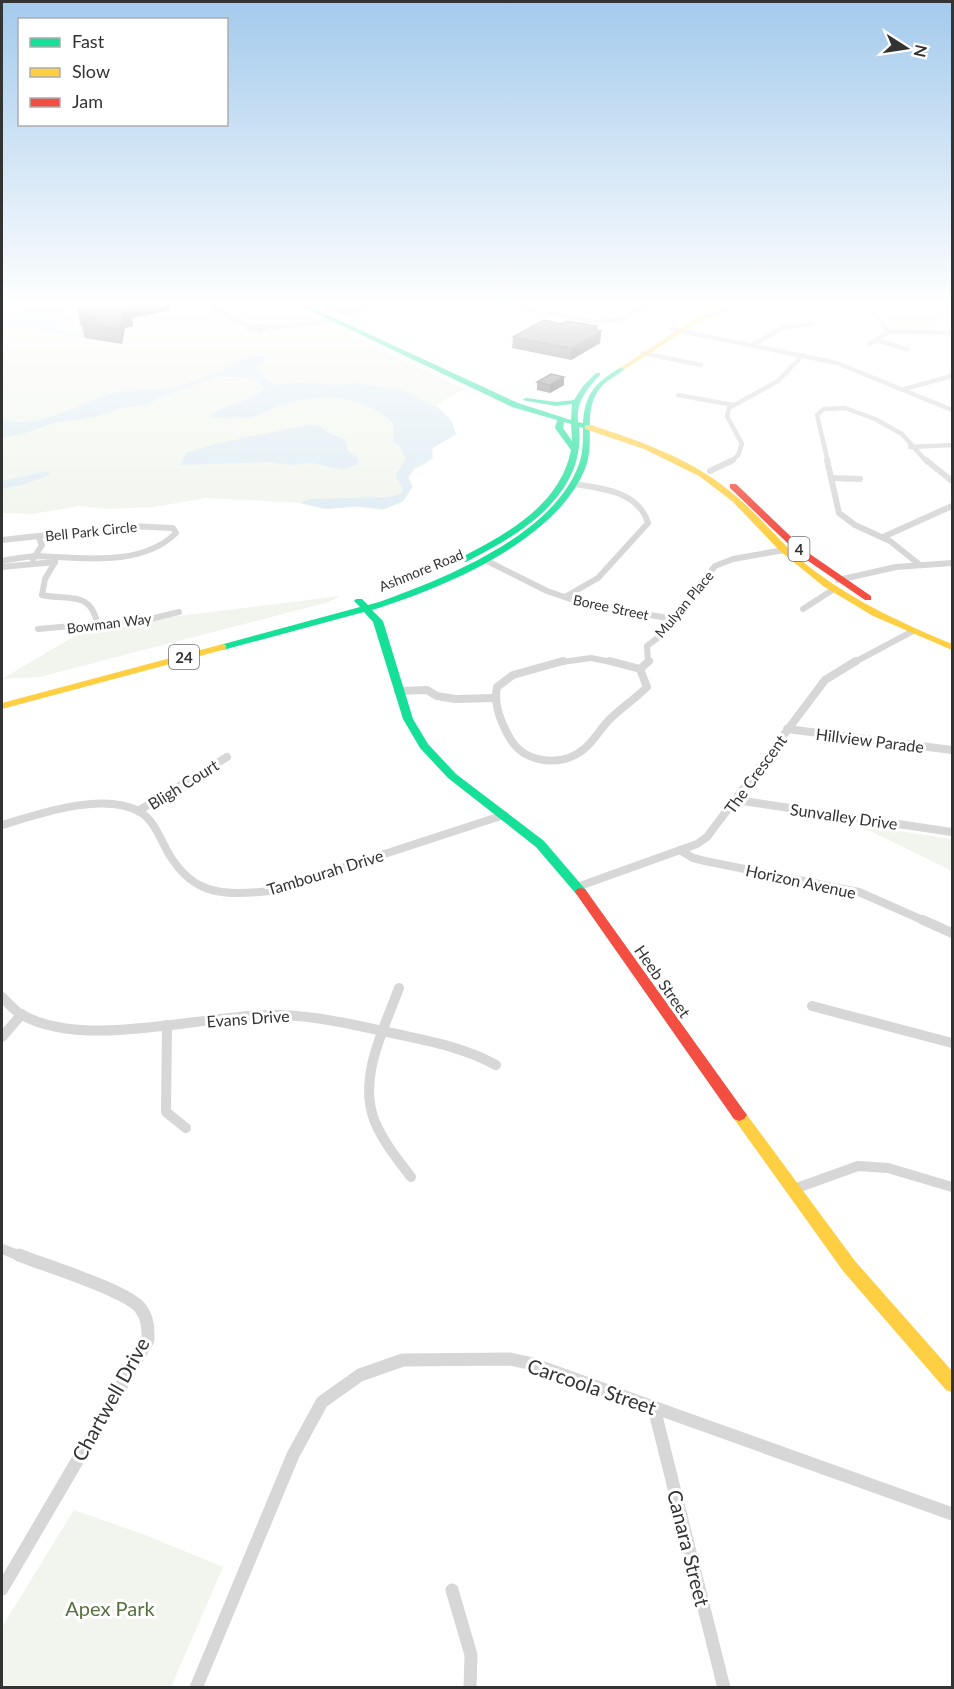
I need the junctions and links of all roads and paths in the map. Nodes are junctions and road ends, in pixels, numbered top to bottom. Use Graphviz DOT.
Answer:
graph roads {
  1 [pos="474,385"];
  2 [pos="491,385"];
  3 [pos="587,385"];
  4 [pos="598,385"];
  5 [pos="771,385"];
  6 [pos="893,385"];
  7 [pos="919,385"];
  8 [pos="904,389"];
  9 [pos="678,395"];
  10 [pos="526,400"];
  11 [pos="575,402"];
  12 [pos="733,405"];
  13 [pos="952,410"];
  14 [pos="575,422"];
  15 [pos="952,446"];
  16 [pos="910,447"];
  17 [pos="710,471"];
  18 [pos="832,478"];
  19 [pos="861,479"];
  20 [pos="952,481"];
  21 [pos="574,484"];
  22 [pos="952,506"];
  23 [pos="38,536"];
  24 [pos="883,537"];
  25 [pos="2,540"];
  26 [pos="784,550"];
  27 [pos="36,556"];
  28 [pos="485,560"];
  29 [pos="2,561"];
  30 [pos="55,562"];
  31 [pos="30,563"];
  32 [pos="952,563"];
  33 [pos="920,565"];
  34 [pos="2,567"];
  35 [pos="836,584"];
  36 [pos="565,597"];
  37 [pos="363,604"];
  38 [pos="803,609"];
  39 [pos="179,612"];
  40 [pos="673,620"];
  41 [pos="97,623"];
  42 [pos="38,629"];
  43 [pos="913,631"];
  44 [pos="952,638"];
  45 [pos="952,647"];
  46 [pos="640,669"];
  47 [pos="398,691"];
  48 [pos="2,696"];
  49 [pos="495,698"];
  50 [pos="2,706"];
  51 [pos="787,729"];
  52 [pos="952,750"];
  53 [pos="227,757"];
  54 [pos="736,800"];
  55 [pos="138,811"];
  56 [pos="504,815"];
  57 [pos="2,825"];
  58 [pos="952,832"];
  59 [pos="680,850"];
  60 [pos="577,887"];
  61 [pos="952,933"];
  62 [pos="399,988"];
  63 [pos="2,997"];
  64 [pos="812,1006"];
  65 [pos="22,1014"];
  66 [pos="167,1025"];
  67 [pos="384,1031"];
  68 [pos="2,1036"];
  69 [pos="952,1043"];
  70 [pos="496,1065"];
  71 [pos="186,1128"];
  72 [pos="411,1178"];
  73 [pos="952,1187"];
  74 [pos="794,1189"];
  75 [pos="2,1249"];
  76 [pos="952,1384"];
  77 [pos="654,1408"];
  78 [pos="952,1514"];
  79 [pos="2,1589"];
  80 [pos="452,1590"];
  81 [pos="196,1688"];
  82 [pos="470,1688"];
  83 [pos="724,1688"];
  1 -- 14 [label="main road, 4"];
  2 -- 10 [label="main road, 4"];
  3 -- 11 [label="main road, Ashmore Road / 24"];
  4 -- 14 [label="main road, Ashmore Road / 24"];
  5 -- 12 [label="street"];
  6 -- 8 [label="street"];
  7 -- 8 [label="street"];
  8 -- 13 [label="street"];
  9 -- 12 [label="street"];
  10 -- 11 [label="main road"];
  10 -- 14 [label="main road, 4"];
  11 -- 14 [label="main road, Ashmore Road / 24"];
  12 -- 17 [label="street"];
  14 -- 17 [label="main road, 4"];
  14 -- 21 [label="main road, Ashmore Road / 24"];
  14 -- 26 [label="main road, 4"];
  14 -- 37 [label="main road, Ashmore Road / 24"];
  15 -- 16 [label="street"];
  16 -- 18 [label="street"];
  16 -- 20 [label="street"];
  17 -- 35 [label="main road, 4"];
  18 -- 19 [label="street"];
  18 -- 24 [label="street"];
  21 -- 28 [label="main road, Ashmore Road / 24"];
  21 -- 36 [label="street"];
  22 -- 24 [label="street"];
  23 -- 25 [label="street, Bell Park Circle"];
  23 -- 27 [label="street"];
  23 -- 27 [label="street, Bell Park Circle"];
  24 -- 33 [label="street"];
  26 -- 35 [label="main road, 4"];
  26 -- 40 [label="street, Mulyan Place"];
  27 -- 29 [label="street, Bell Park Circle"];
  27 -- 31 [label="street"];
  28 -- 36 [label="street, Boree Street"];
  28 -- 37 [label="main road, Ashmore Road / 24"];
  30 -- 31 [label="street"];
  30 -- 41 [label="street"];
  31 -- 34 [label="street"];
  32 -- 33 [label="street"];
  33 -- 35 [label="street"];
  35 -- 38 [label="street"];
  35 -- 43 [label="main road, 4"];
  35 -- 44 [label="main road, 4"];
  36 -- 40 [label="street, Boree Street"];
  37 -- 47 [label="main road, Heeb Street"];
  37 -- 48 [label="main road, Ashmore Road / 24"];
  37 -- 50 [label="main road, Ashmore Road / 24"];
  39 -- 41 [label="street, Bowman Way"];
  40 -- 46 [label="street, Mulyan Place"];
  41 -- 42 [label="street, Bowman Way"];
  43 -- 45 [label="main road, 4"];
  43 -- 51 [label="street, The Crescent"];
  46 -- 49 [label="street"];
  46 -- 49 [label="street, Mulyan Place"];
  47 -- 49 [label="street"];
  47 -- 56 [label="main road, Heeb Street"];
  51 -- 52 [label="street, Hillview Parade"];
  51 -- 54 [label="street, The Crescent"];
  53 -- 55 [label="street, Bligh Court"];
  54 -- 58 [label="street, Sunvalley Drive"];
  54 -- 59 [label="street, The Crescent"];
  55 -- 56 [label="street, Tambourah Drive"];
  55 -- 57 [label="street"];
  56 -- 60 [label="main road, Heeb Street"];
  59 -- 60 [label="street, The Crescent"];
  59 -- 61 [label="street, Horizon Avenue"];
  60 -- 74 [label="main road, Heeb Street"];
  62 -- 67 [label="street"];
  63 -- 65 [label="street, Evans Drive"];
  64 -- 69 [label="street"];
  65 -- 66 [label="street, Evans Drive"];
  65 -- 68 [label="street"];
  66 -- 67 [label="street, Evans Drive"];
  66 -- 71 [label="street"];
  67 -- 70 [label="street, Evans Drive"];
  67 -- 72 [label="street"];
  73 -- 74 [label="street"];
  74 -- 76 [label="main road, Heeb Street"];
  75 -- 79 [label="street, Chartwell Drive"];
  77 -- 78 [label="street, Carcoola Street"];
  77 -- 81 [label="street, Carcoola Street"];
  77 -- 83 [label="street, Canara Street"];
  80 -- 82 [label="street"];
}
